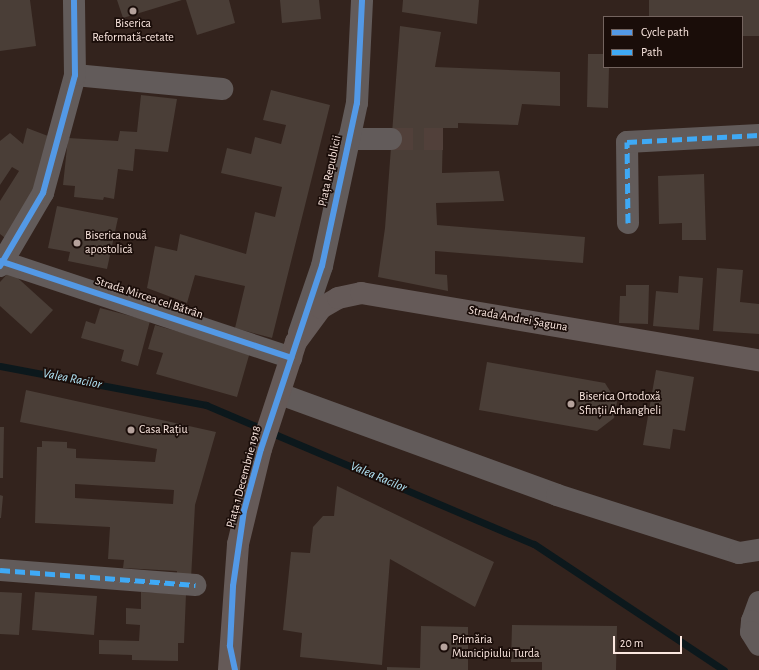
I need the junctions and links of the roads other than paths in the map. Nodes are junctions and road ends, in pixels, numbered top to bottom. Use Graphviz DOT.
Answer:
graph roads {
  1 [pos="74,0"];
  2 [pos="362,0"];
  3 [pos="75,75"];
  4 [pos="222,89"];
  5 [pos="759,135"];
  6 [pos="348,139"];
  7 [pos="391,139"];
  8 [pos="628,222"];
  9 [pos="1,263"];
  10 [pos="294,350"];
  11 [pos="759,360"];
  12 [pos="280,394"];
  13 [pos="759,550"];
  14 [pos="0,570"];
  15 [pos="195,585"];
  16 [pos="759,602"];
  17 [pos="759,645"];
  18 [pos="230,646"];
  19 [pos="229,670"];
  20 [pos="235,670"];
  1 -- 3 [label="street"];
  2 -- 6 [label="street, Piața Republicii"];
  3 -- 4 [label="street"];
  3 -- 9 [label="street"];
  5 -- 8 [label="street"];
  6 -- 7 [label="street"];
  6 -- 10 [label="street, Piața Republicii"];
  9 -- 10 [label="street, Strada Mircea cel Bătrân"];
  10 -- 11 [label="main road, Strada Andrei Șaguna"];
  10 -- 12 [label="main road, Piața 1 Decembrie 1918"];
  12 -- 13 [label="street"];
  12 -- 18 [label="main road, Piața 1 Decembrie 1918"];
  14 -- 15 [label="street"];
  16 -- 17 [label="street"];
  18 -- 19 [label="main road, Piața 1 Decembrie 1918"];
  18 -- 20 [label="main road, Piața 1 Decembrie 1918"];
}
